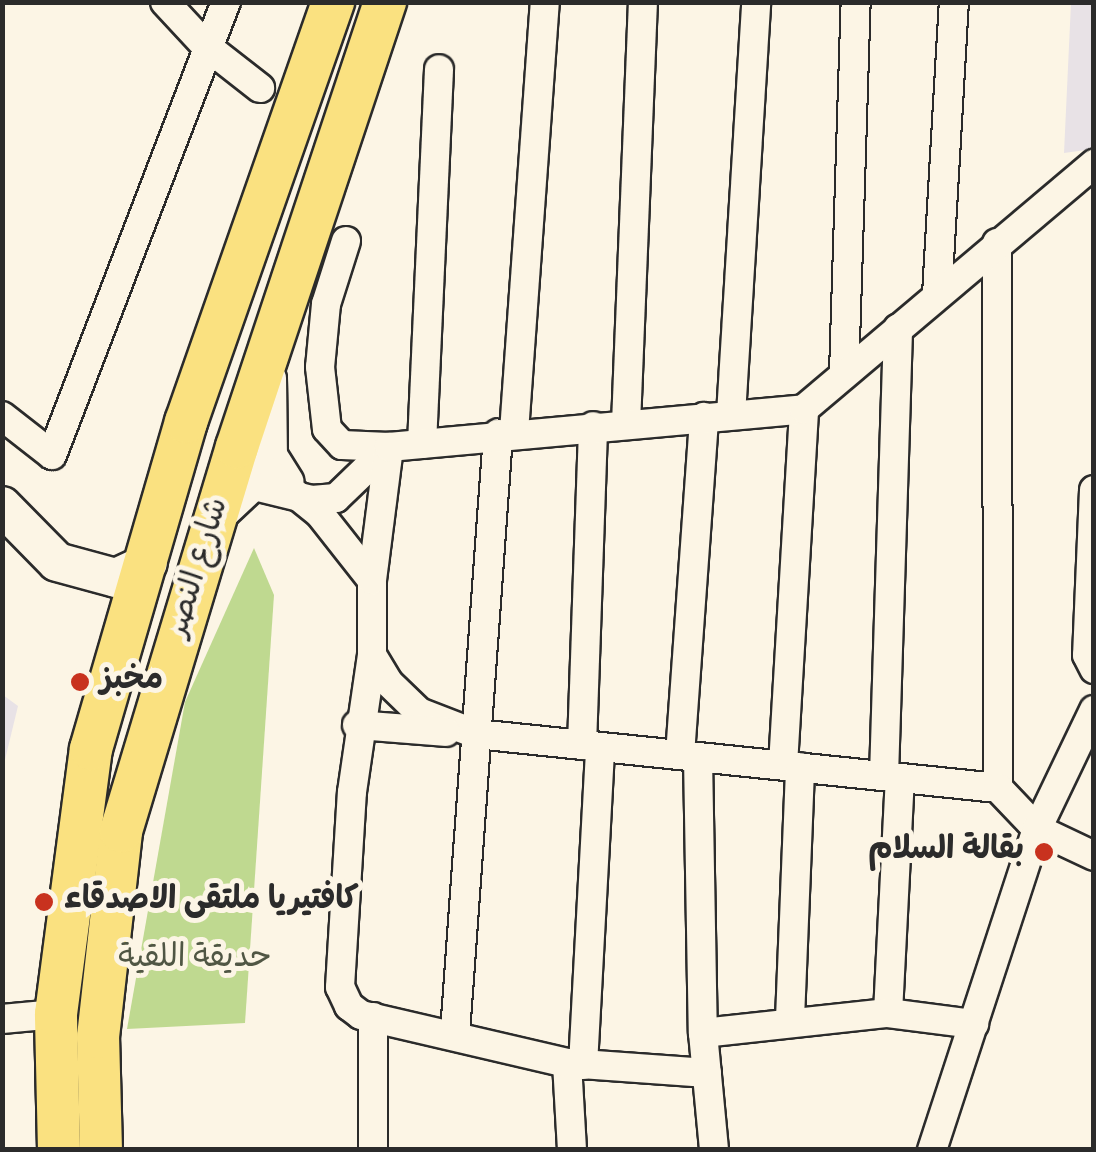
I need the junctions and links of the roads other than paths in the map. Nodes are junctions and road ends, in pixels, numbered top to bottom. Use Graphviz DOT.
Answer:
graph roads {
  1 [pos="166,2"];
  2 [pos="226,2"];
  3 [pos="333,2"];
  4 [pos="385,2"];
  5 [pos="545,2"];
  6 [pos="643,2"];
  7 [pos="756,2"];
  8 [pos="856,2"];
  9 [pos="954,2"];
  10 [pos="211,50"];
  11 [pos="438,69"];
  12 [pos="260,88"];
  13 [pos="1094,164"];
  14 [pos="346,242"];
  15 [pos="997,243"];
  16 [pos="937,295"];
  17 [pos="278,324"];
  18 [pos="898,328"];
  19 [pos="844,374"];
  20 [pos="804,410"];
  21 [pos="2,416"];
  22 [pos="718,416"];
  23 [pos="186,422"];
  24 [pos="626,424"];
  25 [pos="592,426"];
  26 [pos="506,433"];
  27 [pos="422,444"];
  28 [pos="237,446"];
  29 [pos="389,447"];
  30 [pos="1094,490"];
  31 [pos="298,494"];
  32 [pos="2,506"];
  33 [pos="212,528"];
  34 [pos="148,563"];
  35 [pos="372,580"];
  36 [pos="372,655"];
  37 [pos="1094,668"];
  38 [pos="1094,710"];
  39 [pos="357,725"];
  40 [pos="476,734"];
  41 [pos="591,746"];
  42 [pos="689,756"];
  43 [pos="792,766"];
  44 [pos="892,777"];
  45 [pos="998,788"];
  46 [pos="1036,829"];
  47 [pos="1094,856"];
  48 [pos="888,1013"];
  49 [pos="56,1014"];
  50 [pos="372,1018"];
  51 [pos="2,1019"];
  52 [pos="790,1019"];
  53 [pos="974,1024"];
  54 [pos="456,1033"];
  55 [pos="703,1033"];
  56 [pos="575,1064"];
  57 [pos="708,1073"];
  58 [pos="59,1150"];
  59 [pos="102,1150"];
  60 [pos="373,1150"];
  61 [pos="572,1150"];
  62 [pos="714,1150"];
  63 [pos="932,1150"];
  1 -- 10 [label="street"];
  2 -- 10 [label="street"];
  3 -- 23 [label="main road, شارع النصر"];
  4 -- 17 [label="main road, شارع النصر"];
  5 -- 26 [label="street"];
  6 -- 24 [label="street"];
  7 -- 22 [label="street"];
  8 -- 19 [label="street"];
  9 -- 16 [label="street"];
  10 -- 12 [label="street"];
  10 -- 21 [label="street"];
  11 -- 27 [label="street"];
  13 -- 15 [label="street"];
  14 -- 29 [label="street"];
  15 -- 16 [label="street"];
  15 -- 45 [label="street"];
  16 -- 18 [label="street"];
  17 -- 28 [label="main road, شارع النصر"];
  17 -- 31 [label="street"];
  18 -- 19 [label="street"];
  18 -- 44 [label="street"];
  19 -- 20 [label="street"];
  20 -- 22 [label="street"];
  20 -- 43 [label="street"];
  22 -- 24 [label="street"];
  22 -- 42 [label="street"];
  23 -- 28 [label="main road"];
  23 -- 34 [label="main road, شارع النصر"];
  24 -- 25 [label="street"];
  25 -- 26 [label="street"];
  25 -- 41 [label="street"];
  26 -- 27 [label="street"];
  26 -- 40 [label="street"];
  27 -- 29 [label="street"];
  28 -- 31 [label="street"];
  28 -- 33 [label="main road, شارع النصر"];
  29 -- 31 [label="street"];
  29 -- 35 [label="street"];
  30 -- 37 [label="street"];
  31 -- 33 [label="street"];
  31 -- 35 [label="street"];
  32 -- 34 [label="street"];
  33 -- 59 [label="main road, شارع النصر"];
  34 -- 49 [label="main road, شارع النصر"];
  35 -- 36 [label="street"];
  36 -- 39 [label="street"];
  36 -- 40 [label="street"];
  38 -- 46 [label="street"];
  39 -- 40 [label="street"];
  39 -- 50 [label="street"];
  40 -- 41 [label="street"];
  40 -- 54 [label="street"];
  41 -- 42 [label="street"];
  41 -- 56 [label="street"];
  42 -- 43 [label="street"];
  42 -- 55 [label="street"];
  43 -- 44 [label="street"];
  43 -- 52 [label="street"];
  44 -- 45 [label="street"];
  44 -- 48 [label="street"];
  45 -- 46 [label="street"];
  46 -- 47 [label="street"];
  46 -- 53 [label="street"];
  48 -- 52 [label="street"];
  48 -- 53 [label="street"];
  49 -- 51 [label="street"];
  49 -- 58 [label="main road, شارع النصر"];
  50 -- 54 [label="street"];
  50 -- 60 [label="street"];
  52 -- 55 [label="street"];
  53 -- 63 [label="street"];
  54 -- 56 [label="street"];
  55 -- 57 [label="street"];
  56 -- 57 [label="street"];
  56 -- 61 [label="street"];
  57 -- 62 [label="street"];
}
